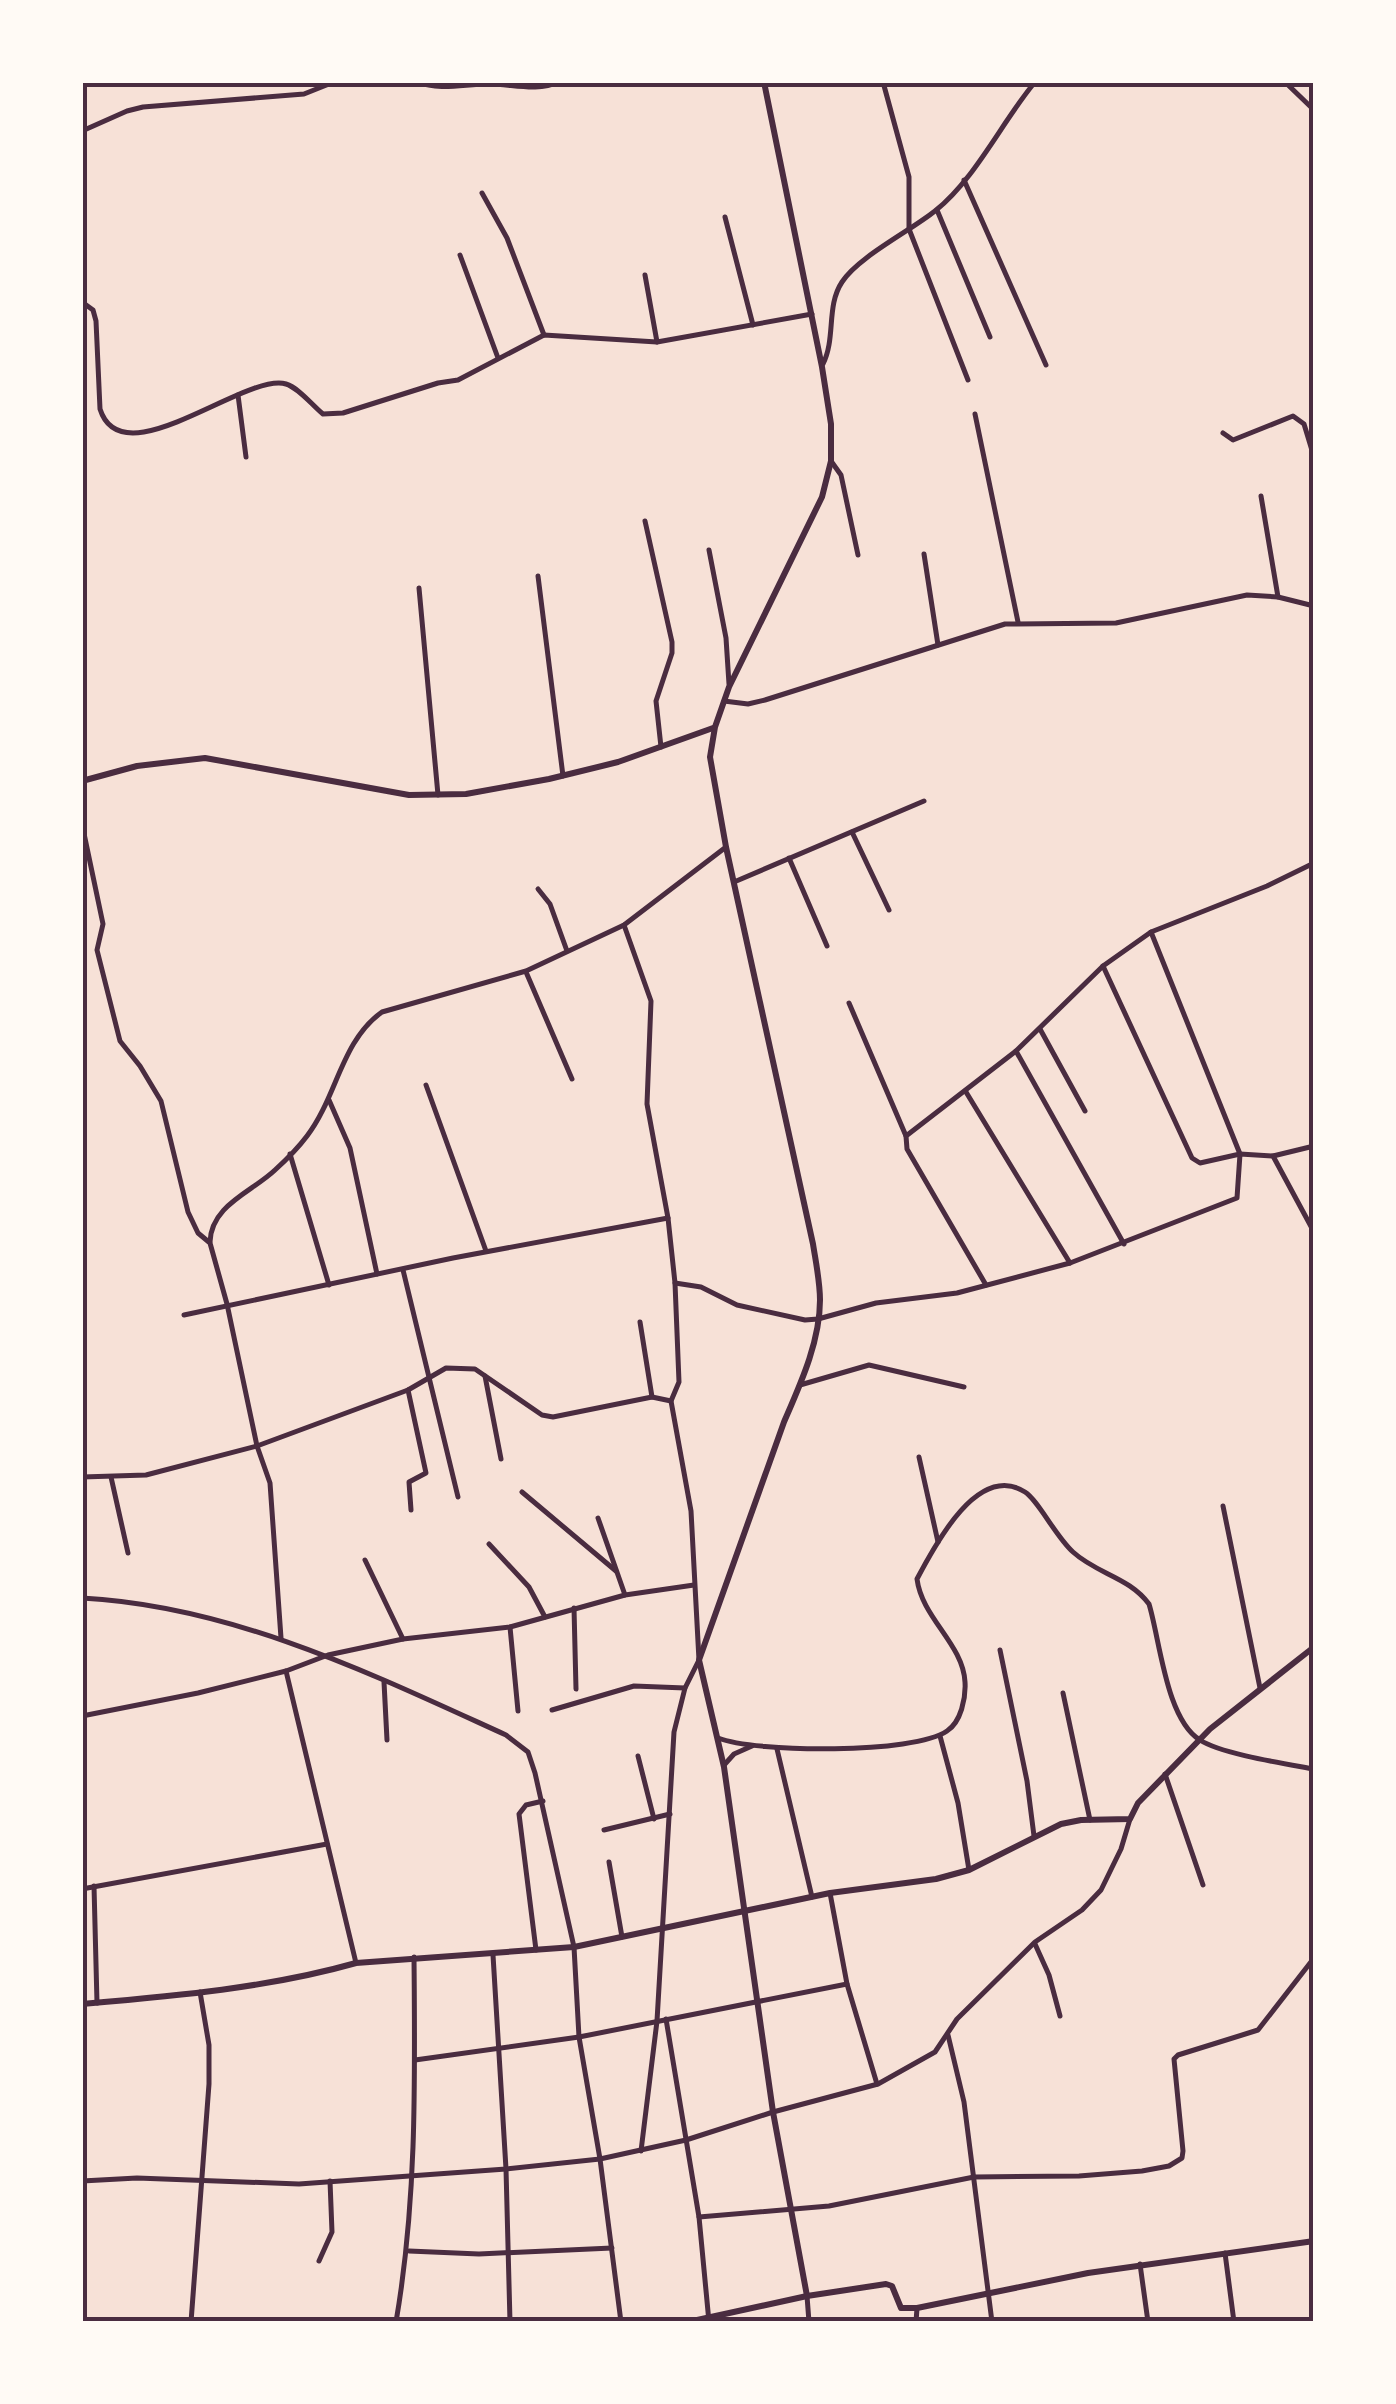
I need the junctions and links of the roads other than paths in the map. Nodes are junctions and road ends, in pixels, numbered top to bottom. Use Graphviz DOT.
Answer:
graph roads {
  1 [pos="334,82"];
  2 [pos="417,82"];
  3 [pos="560,82"];
  4 [pos="764,82"];
  5 [pos="883,82"];
  6 [pos="1035,82"];
  7 [pos="1285,82"];
  8 [pos="1314,110"];
  9 [pos="82,132"];
  10 [pos="964,180"];
  11 [pos="482,193"];
  12 [pos="937,210"];
  13 [pos="725,217"];
  14 [pos="909,229"];
  15 [pos="460,255"];
  16 [pos="645,275"];
  17 [pos="82,302"];
  18 [pos="812,314"];
  19 [pos="753,325"];
  20 [pos="544,335"];
  21 [pos="990,336"];
  22 [pos="658,342"];
  23 [pos="498,358"];
  24 [pos="1046,365"];
  25 [pos="822,366"];
  26 [pos="968,380"];
  27 [pos="238,395"];
  28 [pos="975,414"];
  29 [pos="1223,433"];
  30 [pos="1314,456"];
  31 [pos="246,457"];
  32 [pos="831,461"];
  33 [pos="1261,496"];
  34 [pos="646,521"];
  35 [pos="709,550"];
  36 [pos="924,554"];
  37 [pos="858,555"];
  38 [pos="538,576"];
  39 [pos="419,588"];
  40 [pos="1278,597"];
  41 [pos="1314,606"];
  42 [pos="1018,622"];
  43 [pos="938,645"];
  44 [pos="730,686"];
  45 [pos="724,701"];
  46 [pos="714,727"];
  47 [pos="661,748"];
  48 [pos="563,776"];
  49 [pos="82,781"];
  50 [pos="438,794"];
  51 [pos="924,801"];
  52 [pos="82,824"];
  53 [pos="852,832"];
  54 [pos="726,846"];
  55 [pos="789,858"];
  56 [pos="1312,864"];
  57 [pos="734,882"];
  58 [pos="538,889"];
  59 [pos="888,910"];
  60 [pos="624,926"];
  61 [pos="1151,932"];
  62 [pos="828,946"];
  63 [pos="568,951"];
  64 [pos="1103,966"];
  65 [pos="526,971"];
  66 [pos="848,1004"];
  67 [pos="1040,1030"];
  68 [pos="1016,1051"];
  69 [pos="572,1079"];
  70 [pos="426,1085"];
  71 [pos="966,1092"];
  72 [pos="328,1100"];
  73 [pos="1086,1111"];
  74 [pos="906,1136"];
  75 [pos="1314,1146"];
  76 [pos="290,1154"];
  77 [pos="1240,1154"];
  78 [pos="1274,1156"];
  79 [pos="668,1218"];
  80 [pos="1314,1232"];
  81 [pos="210,1243"];
  82 [pos="1124,1244"];
  83 [pos="486,1251"];
  84 [pos="1070,1263"];
  85 [pos="403,1270"];
  86 [pos="378,1274"];
  87 [pos="675,1283"];
  88 [pos="329,1284"];
  89 [pos="986,1286"];
  90 [pos="226,1304"];
  91 [pos="184,1315"];
  92 [pos="818,1319"];
  93 [pos="640,1322"];
  94 [pos="430,1376"];
  95 [pos="485,1376"];
  96 [pos="800,1385"];
  97 [pos="964,1387"];
  98 [pos="408,1390"];
  99 [pos="652,1397"];
  100 [pos="671,1401"];
  101 [pos="256,1446"];
  102 [pos="919,1457"];
  103 [pos="502,1459"];
  104 [pos="82,1477"];
  105 [pos="111,1477"];
  106 [pos="522,1492"];
  107 [pos="458,1496"];
  108 [pos="1224,1506"];
  109 [pos="412,1510"];
  110 [pos="598,1518"];
  111 [pos="938,1542"];
  112 [pos="489,1544"];
  113 [pos="128,1552"];
  114 [pos="364,1560"];
  115 [pos="616,1570"];
  116 [pos="695,1584"];
  117 [pos="625,1596"];
  118 [pos="82,1598"];
  119 [pos="574,1608"];
  120 [pos="544,1616"];
  121 [pos="510,1627"];
  122 [pos="281,1638"];
  123 [pos="403,1639"];
  124 [pos="1314,1647"];
  125 [pos="1000,1650"];
  126 [pos="328,1655"];
  127 [pos="700,1660"];
  128 [pos="286,1671"];
  129 [pos="384,1682"];
  130 [pos="685,1688"];
  131 [pos="1260,1688"];
  132 [pos="576,1689"];
  133 [pos="1063,1693"];
  134 [pos="552,1710"];
  135 [pos="518,1711"];
  136 [pos="82,1716"];
  137 [pos="940,1735"];
  138 [pos="718,1738"];
  139 [pos="387,1740"];
  140 [pos="1199,1740"];
  141 [pos="755,1745"];
  142 [pos="777,1747"];
  143 [pos="638,1756"];
  144 [pos="724,1767"];
  145 [pos="1314,1769"];
  146 [pos="1165,1774"];
  147 [pos="543,1802"];
  148 [pos="670,1814"];
  149 [pos="1130,1818"];
  150 [pos="654,1820"];
  151 [pos="1090,1820"];
  152 [pos="604,1830"];
  153 [pos="1034,1836"];
  154 [pos="328,1844"];
  155 [pos="610,1862"];
  156 [pos="969,1870"];
  157 [pos="1203,1885"];
  158 [pos="94,1886"];
  159 [pos="82,1889"];
  160 [pos="830,1893"];
  161 [pos="812,1896"];
  162 [pos="745,1912"];
  163 [pos="662,1928"];
  164 [pos="622,1936"];
  165 [pos="1035,1942"];
  166 [pos="574,1946"];
  167 [pos="536,1952"];
  168 [pos="493,1955"];
  169 [pos="414,1956"];
  170 [pos="1314,1958"];
  171 [pos="356,1963"];
  172 [pos="847,1984"];
  173 [pos="200,1992"];
  174 [pos="758,2002"];
  175 [pos="96,2003"];
  176 [pos="82,2004"];
  177 [pos="1060,2016"];
  178 [pos="666,2019"];
  179 [pos="656,2020"];
  180 [pos="948,2035"];
  181 [pos="578,2038"];
  182 [pos="498,2049"];
  183 [pos="415,2060"];
  184 [pos="878,2084"];
  185 [pos="773,2112"];
  186 [pos="686,2140"];
  187 [pos="641,2152"];
  188 [pos="600,2159"];
  189 [pos="506,2169"];
  190 [pos="414,2175"];
  191 [pos="974,2177"];
  192 [pos="82,2181"];
  193 [pos="330,2181"];
  194 [pos="203,2182"];
  195 [pos="790,2210"];
  196 [pos="698,2217"];
  197 [pos="1314,2241"];
  198 [pos="612,2248"];
  199 [pos="408,2250"];
  200 [pos="508,2251"];
  201 [pos="1225,2253"];
  202 [pos="318,2261"];
  203 [pos="1140,2264"];
  204 [pos="988,2292"];
  205 [pos="806,2296"];
  206 [pos="916,2308"];
  207 [pos="82,2317"];
  208 [pos="709,2319"];
  209 [pos="90,2322"];
  210 [pos="191,2322"];
  211 [pos="396,2322"];
  212 [pos="510,2322"];
  213 [pos="620,2322"];
  214 [pos="688,2322"];
  215 [pos="810,2322"];
  216 [pos="916,2322"];
  217 [pos="992,2322"];
  218 [pos="1148,2322"];
  219 [pos="1234,2322"];
  1 -- 9 [label="street"];
  2 -- 3 [label="street"];
  4 -- 18 [label="street"];
  5 -- 14 [label="street"];
  6 -- 10 [label="street"];
  7 -- 8 [label="street"];
  10 -- 12 [label="street"];
  10 -- 24 [label="street"];
  11 -- 20 [label="street"];
  12 -- 14 [label="street"];
  12 -- 21 [label="street"];
  13 -- 19 [label="street"];
  14 -- 25 [label="street"];
  14 -- 26 [label="street"];
  15 -- 23 [label="street"];
  16 -- 22 [label="street"];
  17 -- 27 [label="street"];
  18 -- 19 [label="street"];
  18 -- 25 [label="street"];
  19 -- 22 [label="street"];
  20 -- 22 [label="street"];
  20 -- 23 [label="street"];
  23 -- 27 [label="street"];
  25 -- 32 [label="street"];
  27 -- 31 [label="street"];
  28 -- 42 [label="street"];
  29 -- 30 [label="street"];
  32 -- 37 [label="street"];
  32 -- 44 [label="street"];
  33 -- 40 [label="street"];
  34 -- 47 [label="street"];
  35 -- 44 [label="street"];
  36 -- 43 [label="street"];
  38 -- 48 [label="street"];
  39 -- 50 [label="street"];
  40 -- 41 [label="street"];
  40 -- 42 [label="street"];
  42 -- 43 [label="street"];
  43 -- 45 [label="street"];
  44 -- 45 [label="street"];
  45 -- 46 [label="street"];
  46 -- 47 [label="street"];
  46 -- 54 [label="street"];
  47 -- 48 [label="street"];
  48 -- 50 [label="street"];
  49 -- 50 [label="street"];
  51 -- 53 [label="street"];
  52 -- 81 [label="street"];
  53 -- 55 [label="street"];
  53 -- 59 [label="street"];
  54 -- 57 [label="street"];
  54 -- 60 [label="street"];
  55 -- 57 [label="street"];
  55 -- 62 [label="street"];
  56 -- 61 [label="street"];
  57 -- 92 [label="street"];
  58 -- 63 [label="street"];
  60 -- 63 [label="street"];
  60 -- 79 [label="street"];
  61 -- 64 [label="street"];
  61 -- 77 [label="street"];
  63 -- 65 [label="street"];
  64 -- 67 [label="street"];
  64 -- 77 [label="street"];
  65 -- 69 [label="street"];
  65 -- 72 [label="street"];
  66 -- 74 [label="street"];
  67 -- 68 [label="street"];
  67 -- 73 [label="street"];
  68 -- 71 [label="street"];
  68 -- 82 [label="street"];
  70 -- 83 [label="street"];
  71 -- 74 [label="street"];
  71 -- 84 [label="street"];
  72 -- 76 [label="street"];
  72 -- 86 [label="street"];
  74 -- 89 [label="street"];
  75 -- 78 [label="street"];
  76 -- 81 [label="street"];
  76 -- 88 [label="street"];
  77 -- 78 [label="street"];
  77 -- 82 [label="street"];
  78 -- 80 [label="street"];
  79 -- 83 [label="street"];
  79 -- 87 [label="street"];
  81 -- 90 [label="street"];
  82 -- 84 [label="street"];
  83 -- 85 [label="street"];
  84 -- 89 [label="street"];
  85 -- 86 [label="street"];
  85 -- 94 [label="street"];
  86 -- 88 [label="street"];
  87 -- 92 [label="street"];
  87 -- 100 [label="street"];
  88 -- 90 [label="street"];
  89 -- 92 [label="street"];
  90 -- 91 [label="street"];
  90 -- 101 [label="street"];
  92 -- 96 [label="street"];
  93 -- 99 [label="street"];
  94 -- 95 [label="street"];
  94 -- 98 [label="street"];
  94 -- 107 [label="street"];
  95 -- 99 [label="street"];
  95 -- 103 [label="street"];
  96 -- 97 [label="street"];
  96 -- 127 [label="street"];
  98 -- 101 [label="street"];
  98 -- 109 [label="street"];
  99 -- 100 [label="street"];
  100 -- 116 [label="street"];
  101 -- 105 [label="street"];
  101 -- 122 [label="street"];
  102 -- 111 [label="street"];
  104 -- 105 [label="street"];
  105 -- 113 [label="street"];
  106 -- 115 [label="street"];
  108 -- 131 [label="street"];
  110 -- 115 [label="street"];
  111 -- 137 [label="street"];
  111 -- 140 [label="street"];
  112 -- 120 [label="street"];
  114 -- 123 [label="street"];
  115 -- 117 [label="street"];
  116 -- 117 [label="street"];
  116 -- 127 [label="street"];
  117 -- 119 [label="street"];
  118 -- 122 [label="street"];
  119 -- 120 [label="street"];
  119 -- 132 [label="street"];
  120 -- 121 [label="street"];
  121 -- 123 [label="street"];
  121 -- 135 [label="street"];
  122 -- 126 [label="street"];
  123 -- 126 [label="street"];
  124 -- 131 [label="street"];
  125 -- 153 [label="street"];
  126 -- 128 [label="street"];
  126 -- 129 [label="street"];
  127 -- 130 [label="street"];
  127 -- 138 [label="street"];
  128 -- 136 [label="street"];
  128 -- 154 [label="street"];
  129 -- 139 [label="street"];
  129 -- 147 [label="street"];
  130 -- 134 [label="street"];
  130 -- 148 [label="street"];
  131 -- 140 [label="street"];
  133 -- 151 [label="street"];
  137 -- 142 [label="street"];
  137 -- 156 [label="street"];
  138 -- 141 [label="street"];
  138 -- 144 [label="street"];
  140 -- 145 [label="street"];
  140 -- 146 [label="street"];
  141 -- 142 [label="street"];
  141 -- 144 [label="street"];
  142 -- 161 [label="street"];
  143 -- 150 [label="street"];
  144 -- 162 [label="street"];
  146 -- 149 [label="street"];
  146 -- 157 [label="street"];
  147 -- 166 [label="street"];
  147 -- 167 [label="street"];
  148 -- 150 [label="street"];
  148 -- 163 [label="street"];
  149 -- 151 [label="street"];
  149 -- 165 [label="street"];
  150 -- 152 [label="street"];
  151 -- 153 [label="street"];
  153 -- 156 [label="street"];
  154 -- 158 [label="street"];
  154 -- 171 [label="street"];
  155 -- 164 [label="street"];
  156 -- 160 [label="street"];
  158 -- 159 [label="street"];
  158 -- 175 [label="street"];
  160 -- 161 [label="street"];
  160 -- 172 [label="street"];
  161 -- 162 [label="street"];
  162 -- 163 [label="street"];
  162 -- 174 [label="street"];
  163 -- 164 [label="street"];
  163 -- 179 [label="street"];
  164 -- 166 [label="street"];
  165 -- 177 [label="street"];
  165 -- 180 [label="street"];
  166 -- 167 [label="street"];
  166 -- 181 [label="street"];
  167 -- 168 [label="street"];
  168 -- 169 [label="street"];
  168 -- 182 [label="street"];
  169 -- 171 [label="street"];
  169 -- 183 [label="street"];
  170 -- 191 [label="street"];
  171 -- 173 [label="street"];
  172 -- 174 [label="street"];
  172 -- 184 [label="street"];
  173 -- 175 [label="street"];
  173 -- 194 [label="street"];
  174 -- 178 [label="street"];
  174 -- 185 [label="street"];
  175 -- 176 [label="street"];
  178 -- 179 [label="street"];
  178 -- 186 [label="street"];
  179 -- 181 [label="street"];
  179 -- 187 [label="street"];
  180 -- 184 [label="street"];
  180 -- 191 [label="street"];
  181 -- 182 [label="street"];
  181 -- 188 [label="street"];
  182 -- 183 [label="street"];
  182 -- 189 [label="street"];
  183 -- 190 [label="street"];
  184 -- 185 [label="street"];
  185 -- 186 [label="street"];
  185 -- 195 [label="street"];
  186 -- 187 [label="street"];
  186 -- 196 [label="street"];
  187 -- 188 [label="street"];
  188 -- 189 [label="street"];
  188 -- 198 [label="street"];
  189 -- 190 [label="street"];
  189 -- 200 [label="street"];
  190 -- 193 [label="street"];
  190 -- 199 [label="street"];
  191 -- 195 [label="street"];
  191 -- 204 [label="street"];
  192 -- 194 [label="street"];
  193 -- 194 [label="street"];
  193 -- 202 [label="street"];
  194 -- 210 [label="street"];
  195 -- 196 [label="street"];
  195 -- 205 [label="street"];
  196 -- 208 [label="street"];
  197 -- 201 [label="street"];
  198 -- 200 [label="street"];
  198 -- 213 [label="street"];
  199 -- 200 [label="street"];
  199 -- 211 [label="street"];
  200 -- 212 [label="street"];
  201 -- 203 [label="street"];
  201 -- 219 [label="street"];
  203 -- 204 [label="street"];
  203 -- 218 [label="street"];
  204 -- 206 [label="street"];
  204 -- 217 [label="street"];
  205 -- 206 [label="street"];
  205 -- 208 [label="street"];
  205 -- 215 [label="street"];
  206 -- 216 [label="street"];
  207 -- 209 [label="street"];
  208 -- 214 [label="street"];
}
